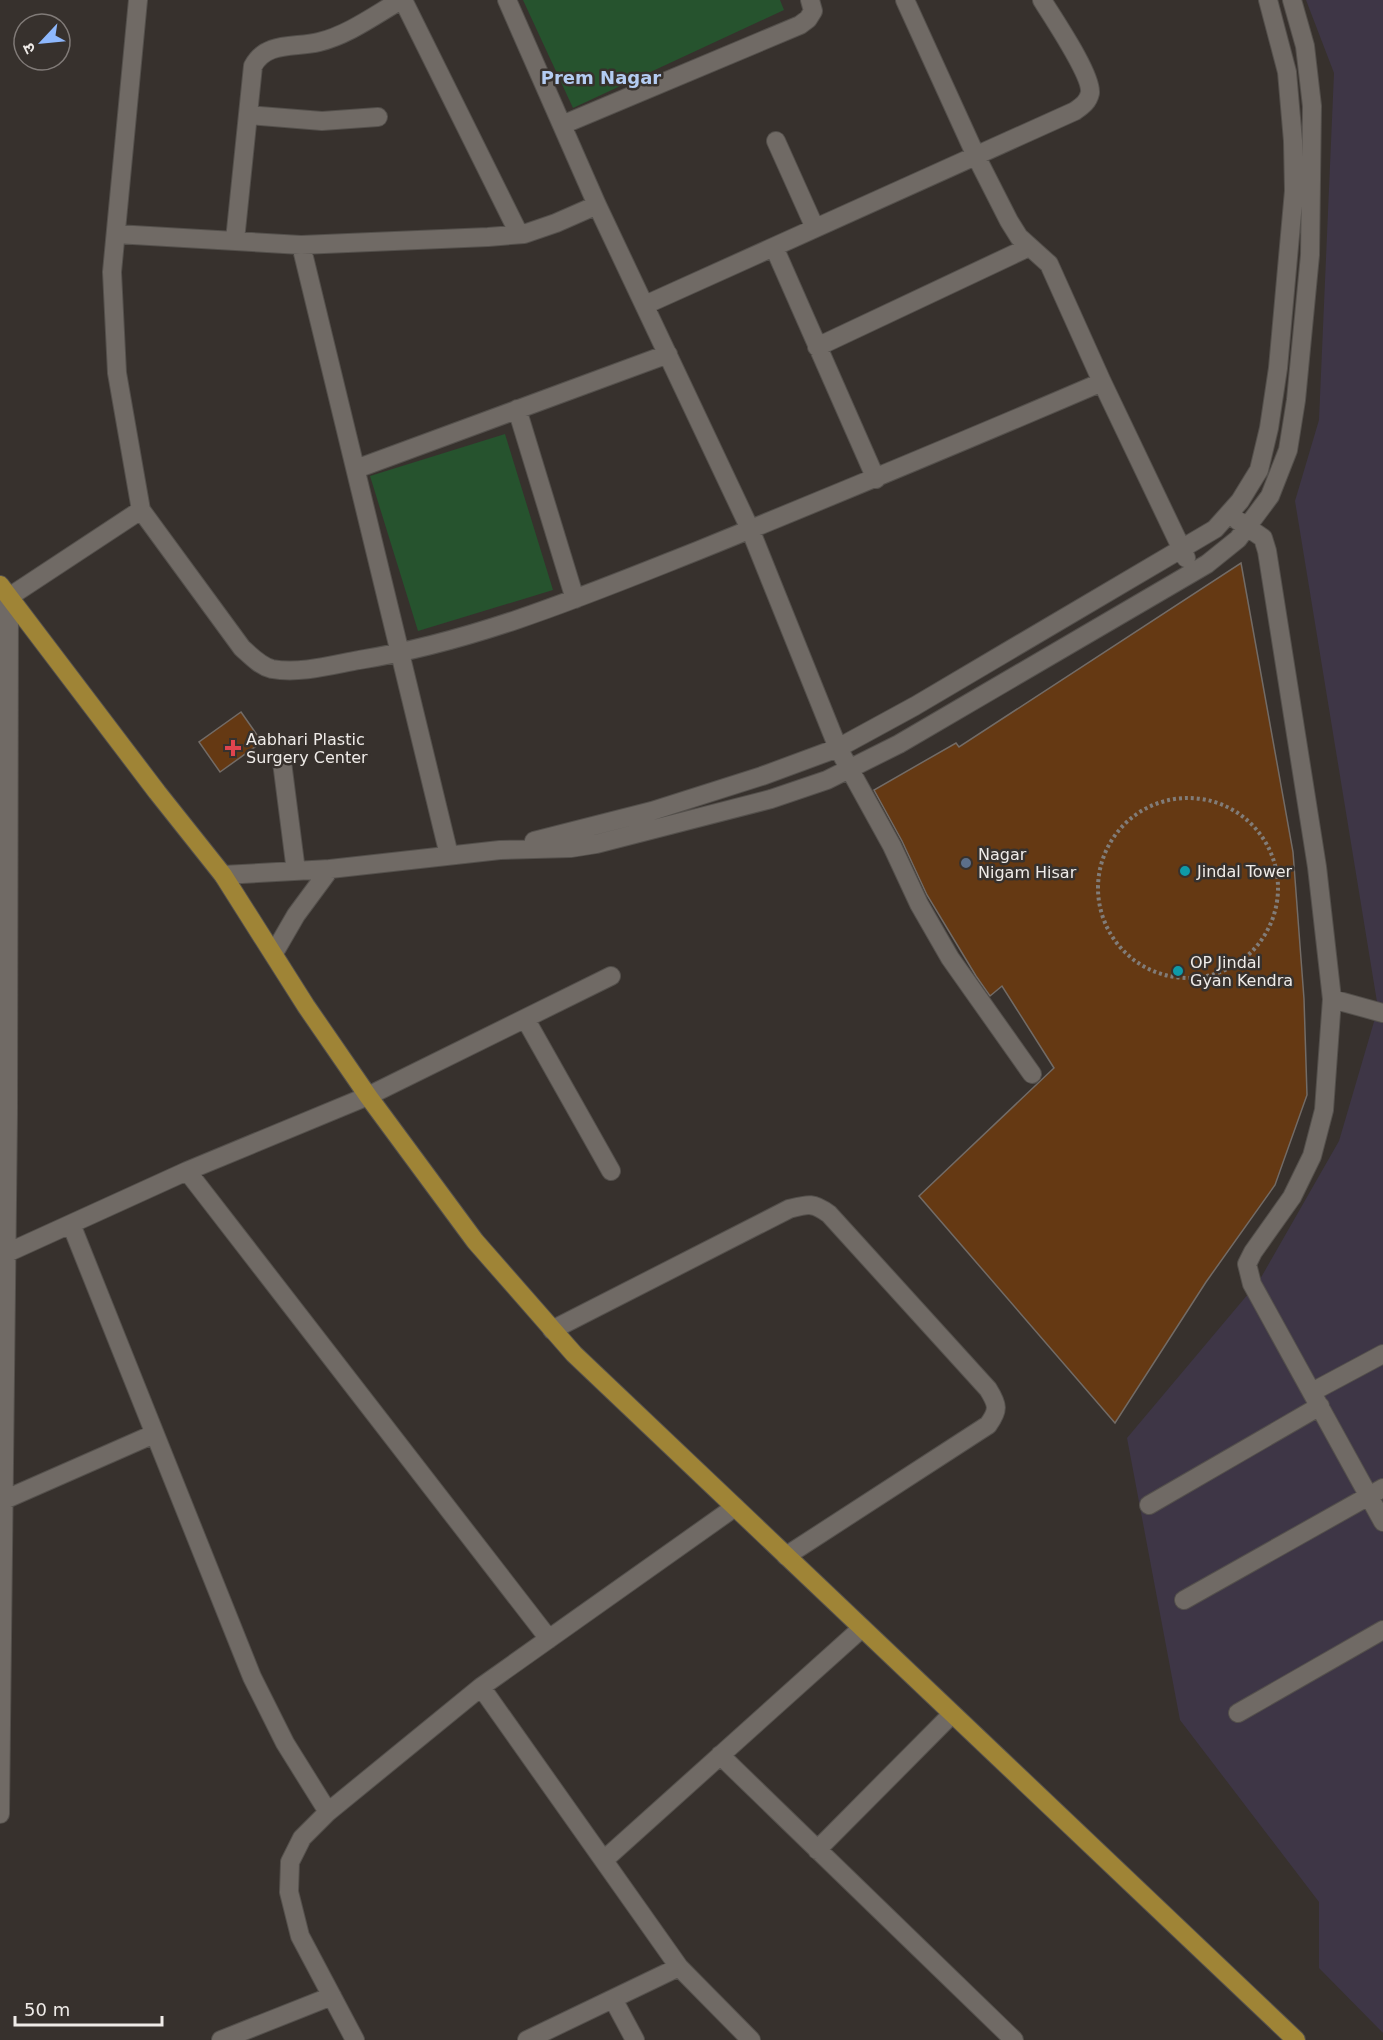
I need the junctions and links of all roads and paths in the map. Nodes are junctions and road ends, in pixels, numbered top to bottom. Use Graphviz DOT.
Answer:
graph roads {
  1 [pos="138,0"];
  2 [pos="402,0"];
  3 [pos="507,0"];
  4 [pos="810,0"];
  5 [pos="904,0"];
  6 [pos="1042,0"];
  7 [pos="1268,0"];
  8 [pos="1292,0"];
  9 [pos="248,115"];
  10 [pos="378,117"];
  11 [pos="562,125"];
  12 [pos="776,141"];
  13 [pos="976,156"];
  14 [pos="597,205"];
  15 [pos="815,228"];
  16 [pos="116,234"];
  17 [pos="519,234"];
  18 [pos="235,240"];
  19 [pos="302,245"];
  20 [pos="774,247"];
  21 [pos="1029,247"];
  22 [pos="645,305"];
  23 [pos="817,347"];
  24 [pos="668,354"];
  25 [pos="1102,382"];
  26 [pos="516,410"];
  27 [pos="356,469"];
  28 [pos="876,479"];
  29 [pos="141,510"];
  30 [pos="1228,514"];
  31 [pos="1248,526"];
  32 [pos="750,529"];
  33 [pos="1182,549"];
  34 [pos="1192,572"];
  35 [pos="5,591"];
  36 [pos="575,599"];
  37 [pos="400,654"];
  38 [pos="838,748"];
  39 [pos="282,762"];
  40 [pos="850,770"];
  41 [pos="1264,838"];
  42 [pos="500,850"];
  43 [pos="449,855"];
  44 [pos="330,869"];
  45 [pos="297,871"];
  46 [pos="223,875"];
  47 [pos="273,953"];
  48 [pos="611,976"];
  49 [pos="1332,999"];
  50 [pos="1383,1013"];
  51 [pos="526,1020"];
  52 [pos="1032,1074"];
  53 [pos="369,1096"];
  54 [pos="187,1171"];
  55 [pos="611,1171"];
  56 [pos="71,1224"];
  57 [pos="7,1253"];
  58 [pos="552,1330"];
  59 [pos="1383,1354"];
  60 [pos="1316,1399"];
  61 [pos="154,1434"];
  62 [pos="1376,1492"];
  63 [pos="4,1500"];
  64 [pos="1149,1505"];
  65 [pos="735,1507"];
  66 [pos="1383,1522"];
  67 [pos="786,1556"];
  68 [pos="1184,1600"];
  69 [pos="862,1628"];
  70 [pos="1383,1630"];
  71 [pos="549,1639"];
  72 [pos="481,1687"];
  73 [pos="1238,1713"];
  74 [pos="952,1714"];
  75 [pos="720,1755"];
  76 [pos="328,1812"];
  77 [pos="0,1814"];
  78 [pos="817,1850"];
  79 [pos="604,1860"];
  80 [pos="679,1967"];
  81 [pos="332,1996"];
  82 [pos="613,1999"];
  83 [pos="1011,2039"];
  84 [pos="221,2040"];
  85 [pos="355,2040"];
  86 [pos="527,2040"];
  87 [pos="635,2040"];
  88 [pos="752,2040"];
  89 [pos="1296,2040"];
  1 -- 16 [label="street"];
  2 -- 9 [label="street"];
  2 -- 17 [label="street"];
  3 -- 11 [label="street"];
  4 -- 11 [label="street"];
  5 -- 13 [label="street"];
  6 -- 13 [label="street"];
  7 -- 30 [label="street"];
  8 -- 31 [label="street"];
  9 -- 10 [label="street"];
  9 -- 18 [label="street"];
  11 -- 14 [label="street"];
  12 -- 15 [label="street"];
  13 -- 15 [label="street"];
  13 -- 21 [label="street"];
  14 -- 17 [label="street"];
  14 -- 22 [label="street"];
  15 -- 20 [label="street"];
  16 -- 18 [label="street"];
  16 -- 29 [label="street"];
  17 -- 19 [label="street"];
  18 -- 19 [label="street"];
  19 -- 27 [label="street"];
  20 -- 22 [label="street"];
  20 -- 23 [label="street"];
  21 -- 23 [label="street"];
  21 -- 25 [label="street"];
  22 -- 24 [label="street"];
  23 -- 28 [label="street"];
  24 -- 26 [label="street"];
  24 -- 32 [label="street"];
  25 -- 28 [label="street"];
  25 -- 33 [label="street"];
  26 -- 27 [label="street"];
  26 -- 36 [label="street"];
  27 -- 37 [label="street"];
  28 -- 32 [label="street"];
  29 -- 35 [label="street"];
  29 -- 37 [label="street"];
  30 -- 31 [label="street"];
  30 -- 33 [label="street"];
  31 -- 34 [label="street"];
  31 -- 49 [label="street"];
  32 -- 36 [label="street"];
  32 -- 38 [label="street"];
  33 -- 34 [label="street"];
  33 -- 38 [label="street"];
  34 -- 40 [label="street"];
  35 -- 46 [label="main road"];
  35 -- 57 [label="street"];
  36 -- 37 [label="street"];
  37 -- 43 [label="street"];
  38 -- 40 [label="street"];
  38 -- 42 [label="street"];
  39 -- 45 [label="street"];
  40 -- 42 [label="street"];
  40 -- 52 [label="street"];
  41 -- 41 [label="path"];
  42 -- 43 [label="street"];
  43 -- 44 [label="street"];
  44 -- 45 [label="street"];
  44 -- 47 [label="street"];
  45 -- 46 [label="street"];
  46 -- 47 [label="main road"];
  47 -- 53 [label="main road"];
  48 -- 51 [label="street"];
  49 -- 50 [label="street"];
  49 -- 60 [label="street"];
  51 -- 53 [label="street"];
  51 -- 55 [label="street"];
  53 -- 54 [label="street"];
  53 -- 58 [label="main road"];
  54 -- 56 [label="street"];
  54 -- 71 [label="street"];
  56 -- 57 [label="street"];
  56 -- 61 [label="street"];
  57 -- 63 [label="street"];
  58 -- 65 [label="main road"];
  58 -- 67 [label="street"];
  59 -- 60 [label="street"];
  60 -- 62 [label="street"];
  60 -- 64 [label="street"];
  61 -- 63 [label="street"];
  61 -- 76 [label="street"];
  62 -- 66 [label="street"];
  62 -- 68 [label="street"];
  63 -- 77 [label="street"];
  65 -- 67 [label="main road"];
  65 -- 71 [label="street"];
  67 -- 69 [label="main road"];
  69 -- 74 [label="main road"];
  69 -- 75 [label="street"];
  70 -- 73 [label="street"];
  71 -- 72 [label="street"];
  72 -- 76 [label="street"];
  72 -- 79 [label="street"];
  74 -- 78 [label="street"];
  74 -- 89 [label="main road"];
  75 -- 78 [label="street"];
  75 -- 79 [label="street"];
  76 -- 81 [label="street"];
  78 -- 83 [label="street"];
  79 -- 80 [label="street"];
  80 -- 82 [label="street"];
  80 -- 88 [label="street"];
  81 -- 84 [label="street"];
  81 -- 85 [label="street"];
  82 -- 86 [label="street"];
  82 -- 87 [label="street"];
}
